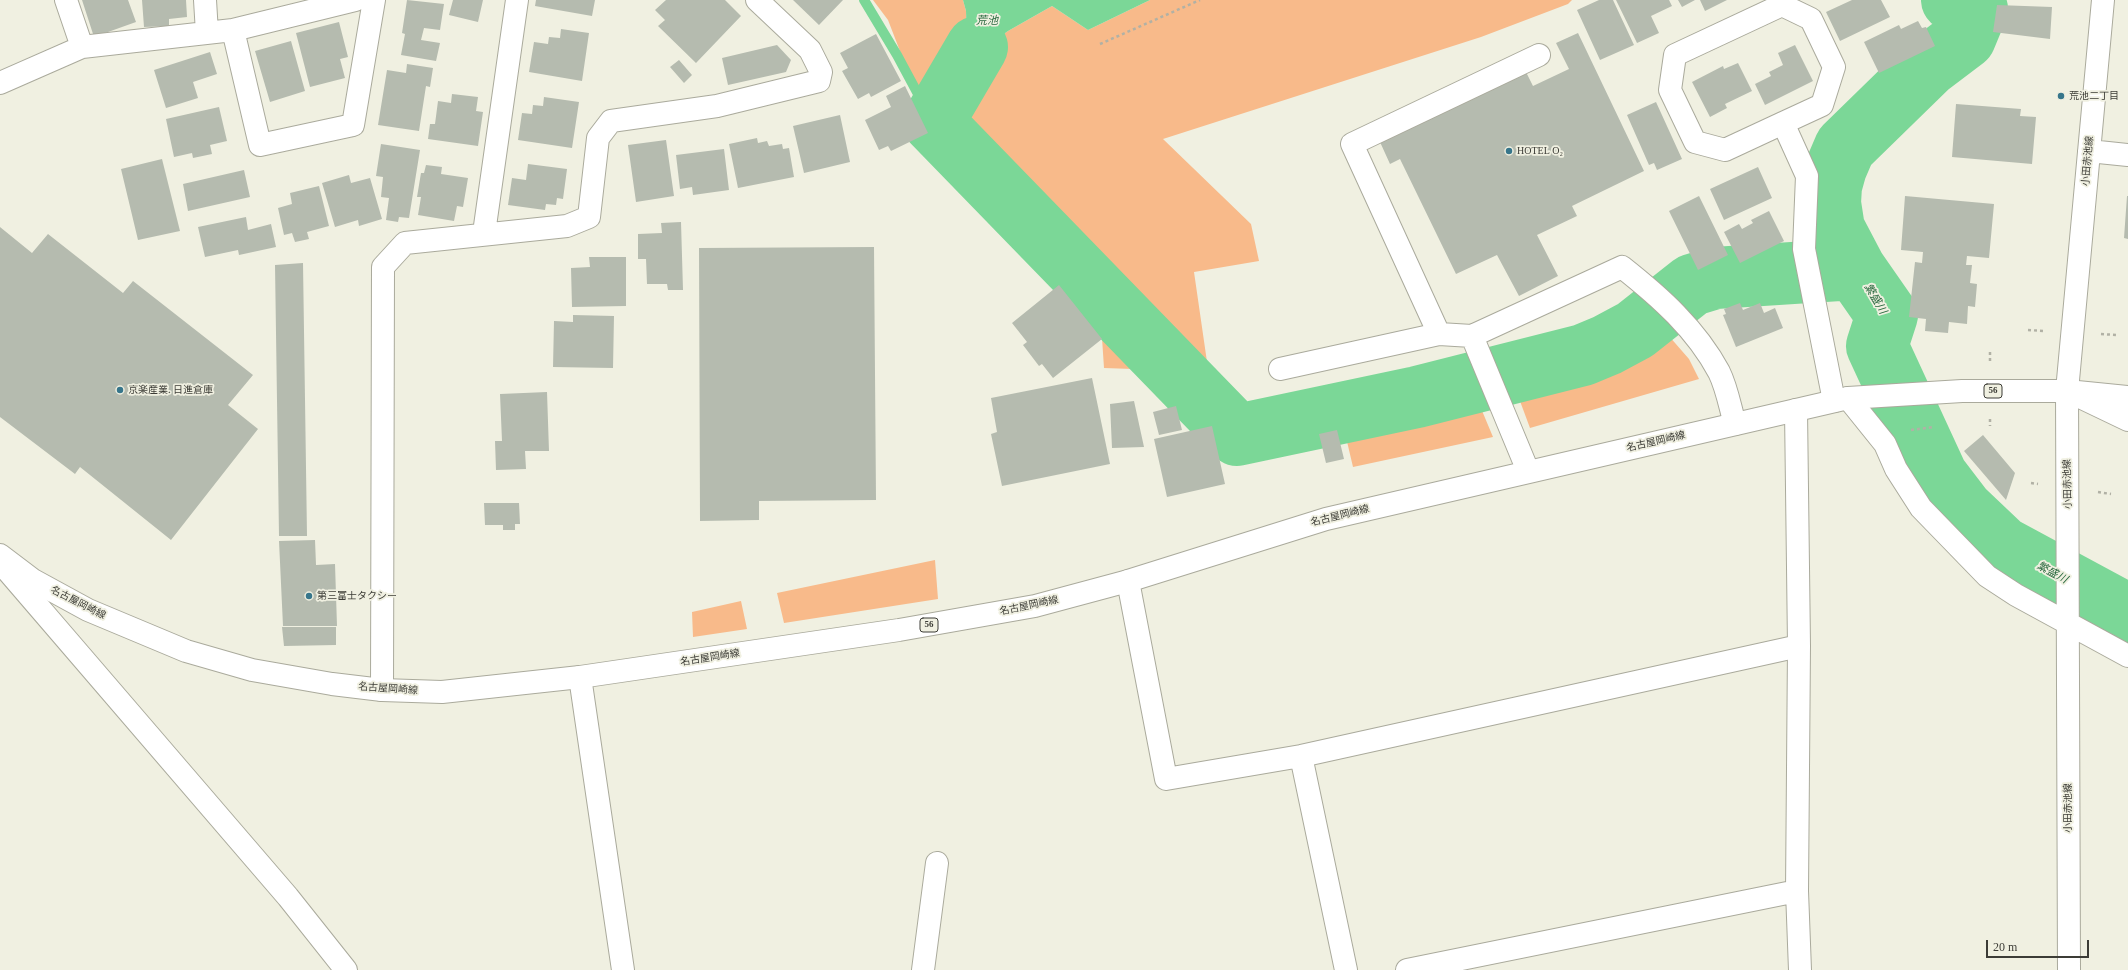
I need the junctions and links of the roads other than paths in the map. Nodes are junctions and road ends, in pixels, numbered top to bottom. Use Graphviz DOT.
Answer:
graph roads {
  1 [pos="66,0"];
  2 [pos="205,0"];
  3 [pos="355,0"];
  4 [pos="374,0"];
  5 [pos="517,0"];
  6 [pos="757,0"];
  7 [pos="2103,0"];
  8 [pos="233,30"];
  9 [pos="207,33"];
  10 [pos="82,47"];
  11 [pos="1539,55"];
  12 [pos="0,83"];
  13 [pos="1783,123"];
  14 [pos="2089,151"];
  15 [pos="2128,155"];
  16 [pos="484,233"];
  17 [pos="1439,334"];
  18 [pos="1472,336"];
  19 [pos="1280,369"];
  20 [pos="2067,390"];
  21 [pos="2128,397"];
  22 [pos="1848,398"];
  23 [pos="1796,410"];
  24 [pos="2128,420"];
  25 [pos="1735,424"];
  26 [pos="1528,472"];
  27 [pos="0,555"];
  28 [pos="0,562"];
  29 [pos="1128,581"];
  30 [pos="2067,614"];
  31 [pos="1799,646"];
  32 [pos="2128,656"];
  33 [pos="580,678"];
  34 [pos="382,690"];
  35 [pos="1301,756"];
  36 [pos="937,863"];
  37 [pos="1797,891"];
  38 [pos="346,970"];
  39 [pos="623,970"];
  40 [pos="924,970"];
  41 [pos="1346,970"];
  42 [pos="1407,970"];
  43 [pos="1800,970"];
  44 [pos="2069,970"];
  1 -- 10 [label="street"];
  2 -- 9 [label="street"];
  3 -- 8 [label="street"];
  4 -- 8 [label="street"];
  5 -- 16 [label="street"];
  6 -- 16 [label="street"];
  7 -- 14 [label="street, 小田赤池線"];
  8 -- 9 [label="street"];
  9 -- 10 [label="street"];
  10 -- 12 [label="street"];
  11 -- 17 [label="street"];
  13 -- 13 [label="street"];
  13 -- 22 [label="street"];
  14 -- 15 [label="street"];
  14 -- 20 [label="street, 小田赤池線"];
  16 -- 34 [label="street"];
  17 -- 18 [label="street"];
  17 -- 19 [label="street"];
  18 -- 25 [label="street"];
  18 -- 26 [label="street"];
  20 -- 21 [label="street, 名古屋岡崎線 / 56"];
  20 -- 22 [label="street, 名古屋岡崎線 / 56"];
  20 -- 24 [label="street, 名古屋岡崎線 / 56"];
  20 -- 30 [label="street, 小田赤池線"];
  22 -- 23 [label="street, 名古屋岡崎線 / 56"];
  22 -- 30 [label="street"];
  23 -- 25 [label="street, 名古屋岡崎線 / 56"];
  23 -- 31 [label="street"];
  25 -- 26 [label="street, 名古屋岡崎線 / 56"];
  26 -- 29 [label="street, 名古屋岡崎線 / 56"];
  27 -- 34 [label="street, 名古屋岡崎線 / 56"];
  28 -- 38 [label="street"];
  29 -- 33 [label="street, 名古屋岡崎線 / 56"];
  29 -- 35 [label="street"];
  30 -- 32 [label="street"];
  30 -- 44 [label="street, 小田赤池線"];
  31 -- 35 [label="street"];
  31 -- 37 [label="street"];
  33 -- 34 [label="street, 名古屋岡崎線 / 56"];
  33 -- 39 [label="street"];
  35 -- 41 [label="street"];
  36 -- 40 [label="street"];
  37 -- 42 [label="street"];
  37 -- 43 [label="street"];
}
